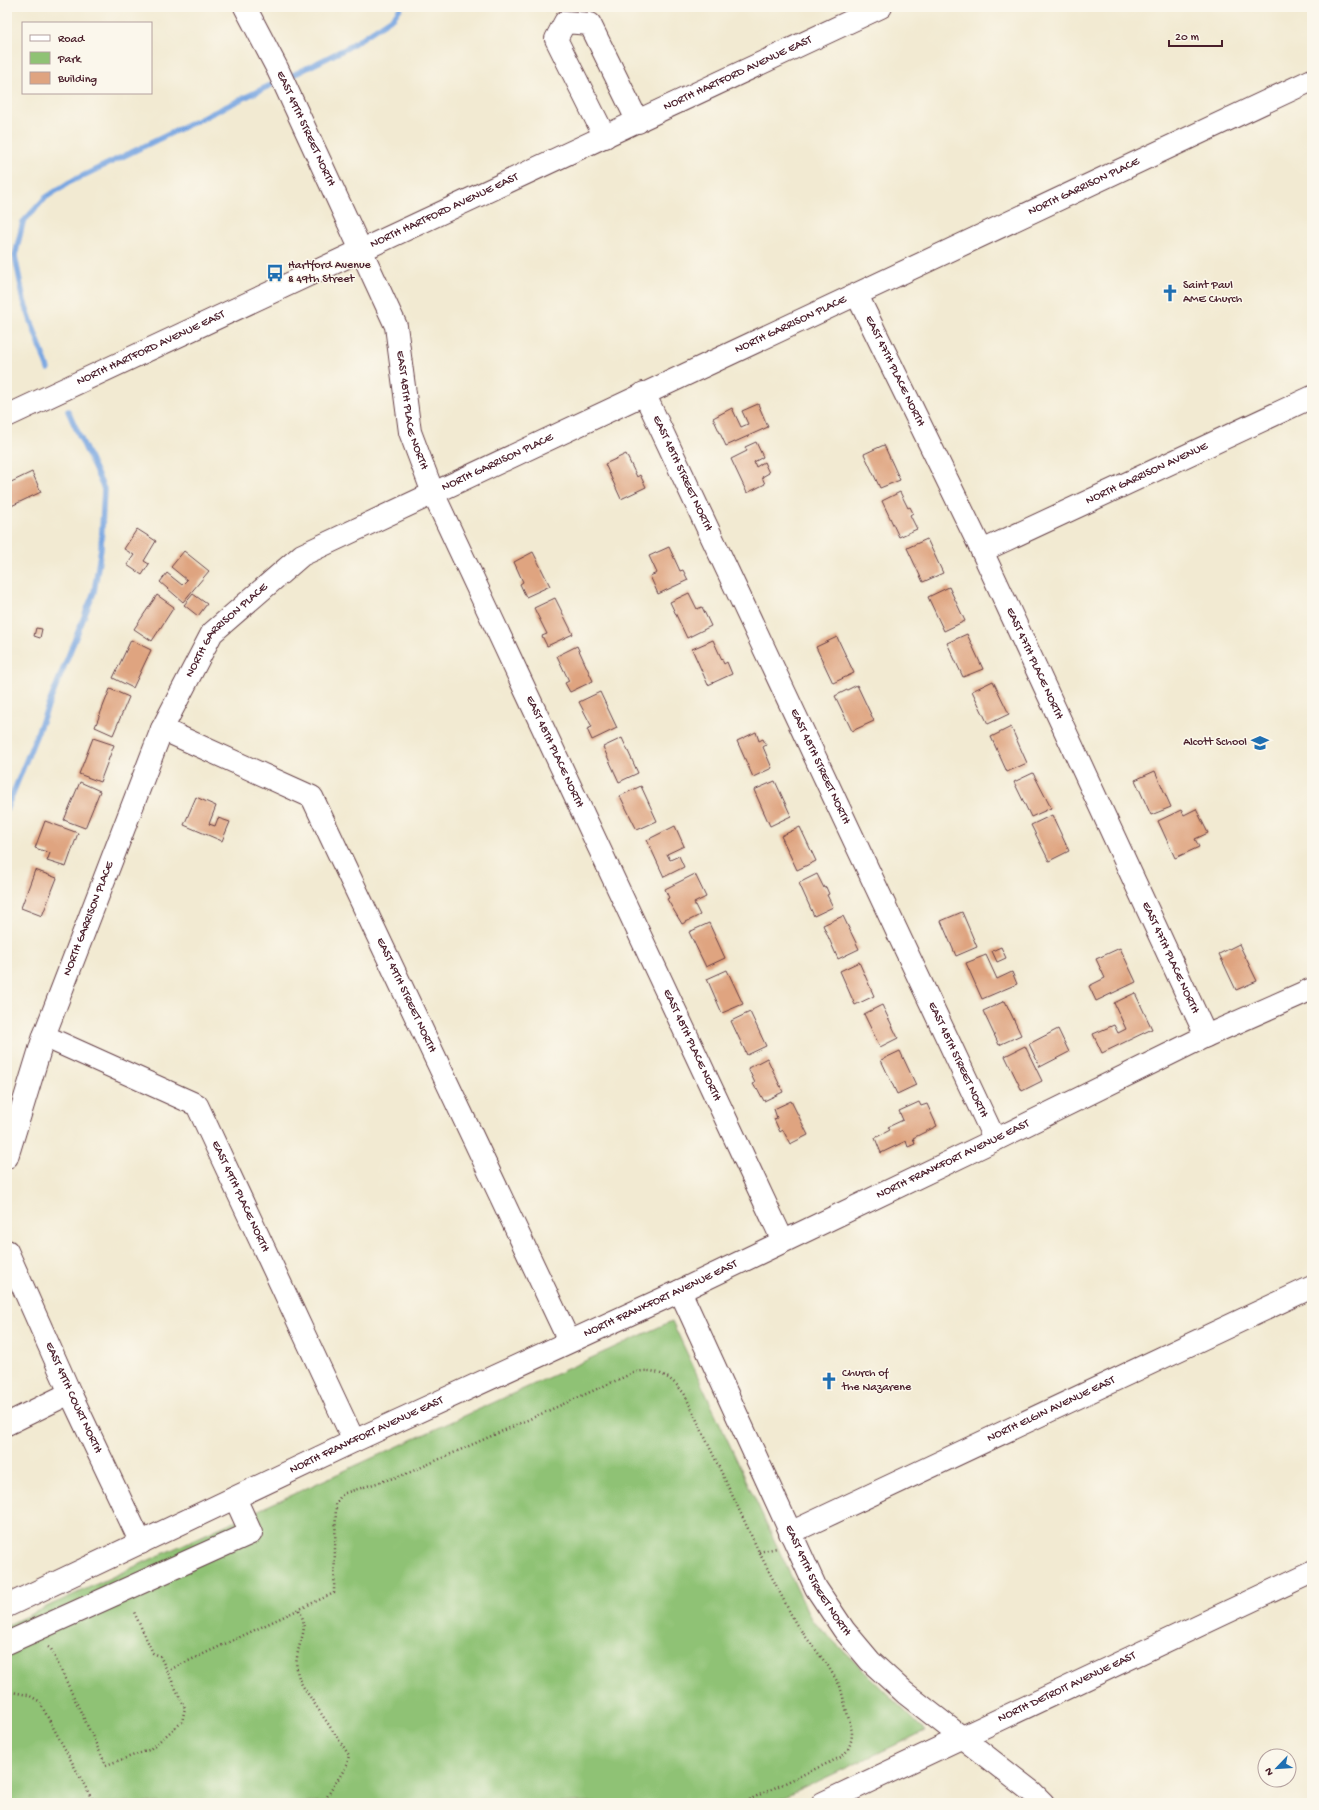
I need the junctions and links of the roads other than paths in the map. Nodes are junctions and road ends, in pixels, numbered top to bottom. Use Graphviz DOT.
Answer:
graph roads {
  1 [pos="245,7"];
  2 [pos="881,7"];
  3 [pos="1312,80"];
  4 [pos="638,122"];
  5 [pos="605,137"];
  6 [pos="362,252"];
  7 [pos="857,295"];
  8 [pos="644,393"];
  9 [pos="1312,397"];
  10 [pos="7,416"];
  11 [pos="433,493"];
  12 [pos="982,551"];
  13 [pos="162,729"];
  14 [pos="1312,989"];
  15 [pos="44,1036"];
  16 [pos="1206,1036"];
  17 [pos="995,1140"];
  18 [pos="7,1157"];
  19 [pos="783,1241"];
  20 [pos="7,1251"];
  21 [pos="1312,1287"];
  22 [pos="680,1291"];
  23 [pos="569,1341"];
  24 [pos="70,1393"];
  25 [pos="7,1424"];
  26 [pos="354,1441"];
  27 [pos="235,1498"];
  28 [pos="790,1534"];
  29 [pos="149,1539"];
  30 [pos="173,1567"];
  31 [pos="1312,1572"];
  32 [pos="7,1606"];
  33 [pos="7,1643"];
  34 [pos="963,1738"];
  35 [pos="823,1803"];
  36 [pos="1043,1803"];
  1 -- 6 [label="street, EAST 49TH STREET NORTH"];
  2 -- 4 [label="street, NORTH HARTFORD AVENUE EAST"];
  3 -- 7 [label="street, NORTH GARRISON PLACE"];
  4 -- 5 [label="street, NORTH HARTFORD AVENUE EAST"];
  4 -- 5 [label="street"];
  5 -- 6 [label="street, NORTH HARTFORD AVENUE EAST"];
  6 -- 10 [label="street, NORTH HARTFORD AVENUE EAST"];
  6 -- 11 [label="street, EAST 48TH PLACE NORTH"];
  7 -- 8 [label="street, NORTH GARRISON PLACE"];
  7 -- 12 [label="street, EAST 47TH PLACE NORTH"];
  8 -- 11 [label="street, NORTH GARRISON PLACE"];
  8 -- 17 [label="street, EAST 48TH STREET NORTH"];
  9 -- 12 [label="street, NORTH GARRISON AVENUE"];
  11 -- 13 [label="street, NORTH GARRISON PLACE"];
  11 -- 19 [label="street, EAST 48TH PLACE NORTH"];
  12 -- 16 [label="street, EAST 47TH PLACE NORTH"];
  13 -- 15 [label="street, NORTH GARRISON PLACE"];
  13 -- 23 [label="street, EAST 49TH STREET NORTH"];
  14 -- 16 [label="street, NORTH FRANKFORT AVENUE EAST"];
  15 -- 18 [label="street, NORTH GARRISON PLACE"];
  15 -- 26 [label="street, EAST 49TH PLACE NORTH"];
  16 -- 17 [label="street, NORTH FRANKFORT AVENUE EAST"];
  17 -- 19 [label="street, NORTH FRANKFORT AVENUE EAST"];
  19 -- 22 [label="street, NORTH FRANKFORT AVENUE EAST"];
  20 -- 24 [label="street, EAST 49TH COURT NORTH"];
  21 -- 28 [label="street, NORTH ELGIN AVENUE EAST"];
  22 -- 23 [label="street, NORTH FRANKFORT AVENUE EAST"];
  22 -- 28 [label="street, EAST 49TH STREET NORTH"];
  23 -- 26 [label="street, NORTH FRANKFORT AVENUE EAST"];
  24 -- 25 [label="street"];
  24 -- 29 [label="street, EAST 49TH COURT NORTH"];
  26 -- 27 [label="street, NORTH FRANKFORT AVENUE EAST"];
  27 -- 29 [label="street, NORTH FRANKFORT AVENUE EAST"];
  27 -- 30 [label="street"];
  28 -- 34 [label="street, EAST 49TH STREET NORTH"];
  29 -- 30 [label="street, EAST 49TH COURT NORTH"];
  29 -- 32 [label="street, NORTH FRANKFORT AVENUE EAST"];
  30 -- 33 [label="street"];
  31 -- 34 [label="street, NORTH DETROIT AVENUE EAST"];
  34 -- 35 [label="street, NORTH DETROIT AVENUE EAST"];
  34 -- 36 [label="street, EAST 49TH STREET NORTH"];
}
